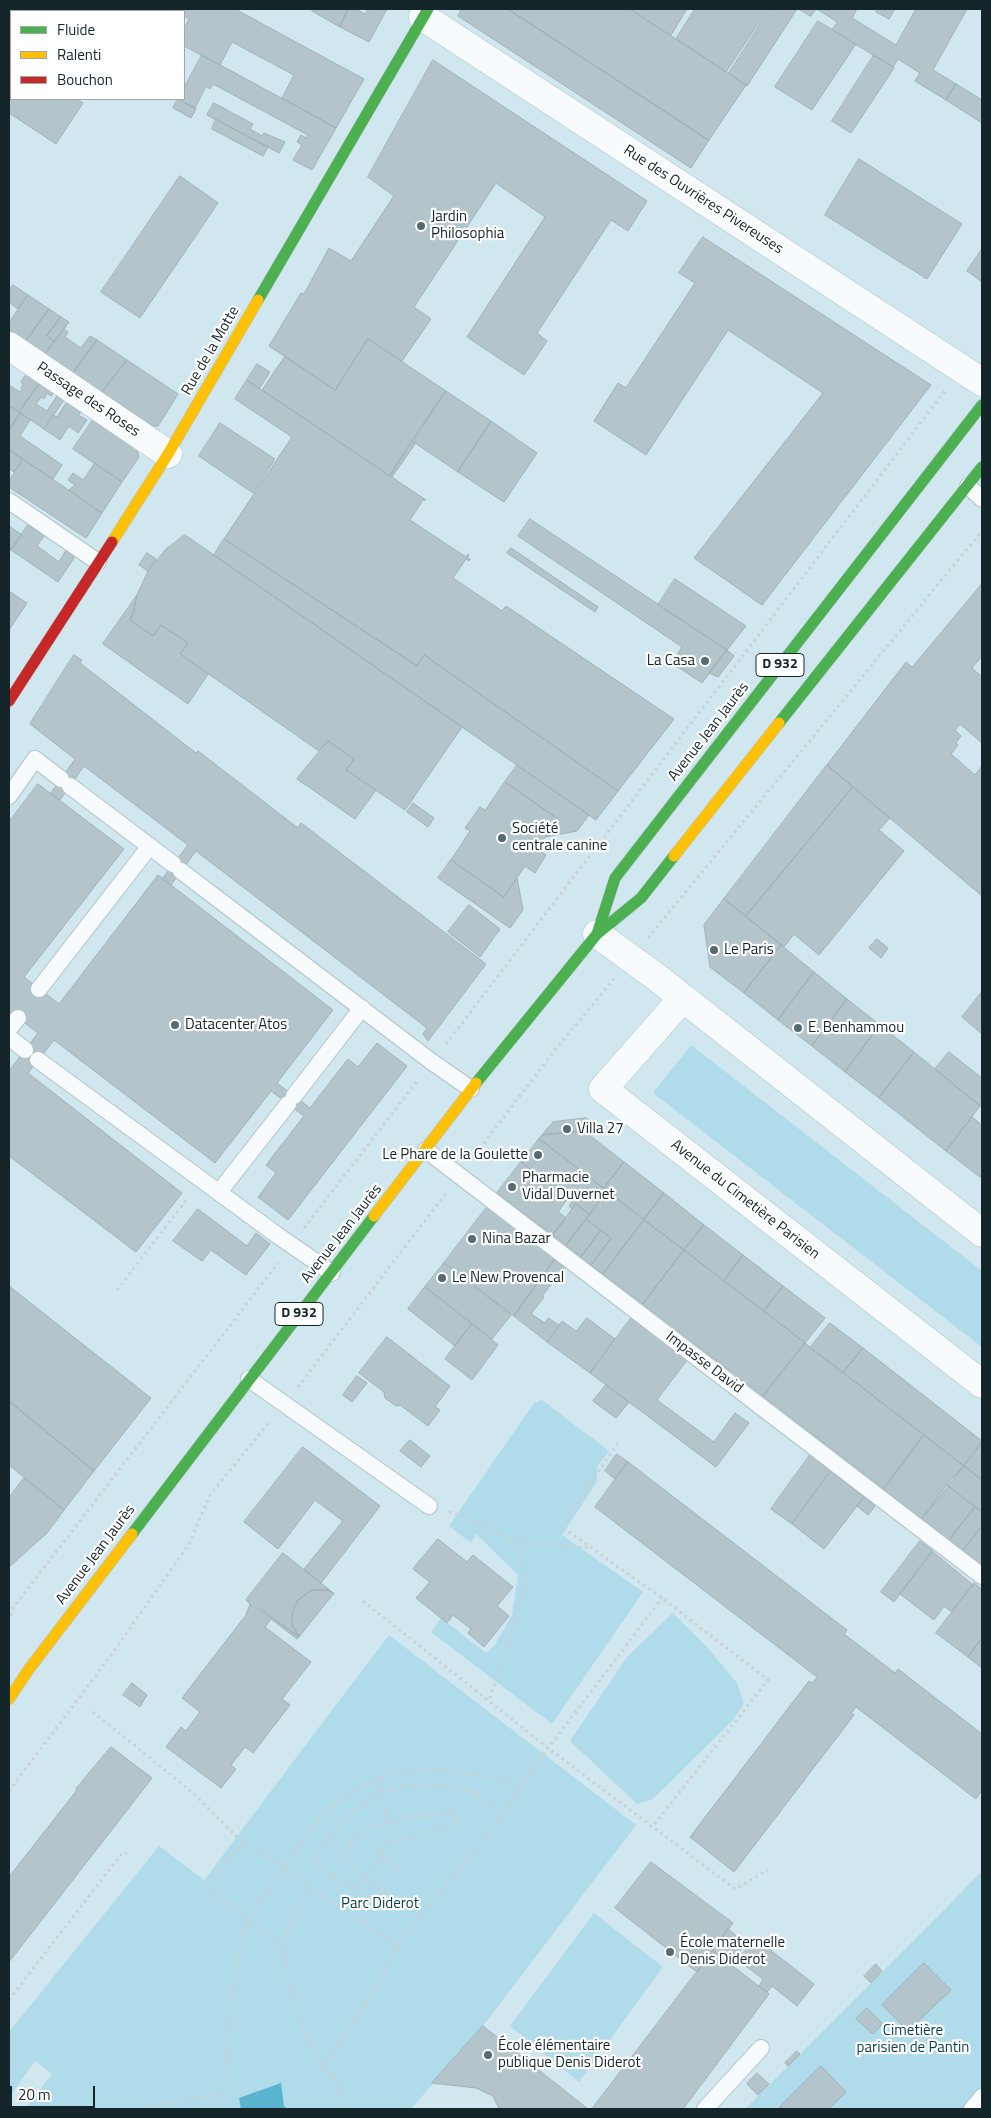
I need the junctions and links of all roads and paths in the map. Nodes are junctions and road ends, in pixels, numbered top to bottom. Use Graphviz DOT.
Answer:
graph roads {
  1 [pos="426,13"];
  2 [pos="9,346"];
  3 [pos="982,382"];
  4 [pos="982,405"];
  5 [pos="933,407"];
  6 [pos="168,454"];
  7 [pos="982,467"];
  8 [pos="964,483"];
  9 [pos="982,499"];
  10 [pos="9,501"];
  11 [pos="98,562"];
  12 [pos="12,691"];
  13 [pos="9,796"];
  14 [pos="150,846"];
  15 [pos="596,934"];
  16 [pos="39,989"];
  17 [pos="682,999"];
  18 [pos="362,1008"];
  19 [pos="9,1037"];
  20 [pos="25,1050"];
  21 [pos="38,1060"];
  22 [pos="432,1062"];
  23 [pos="470,1089"];
  24 [pos="426,1150"];
  25 [pos="202,1180"];
  26 [pos="219,1192"];
  27 [pos="982,1233"];
  28 [pos="292,1244"];
  29 [pos="332,1273"];
  30 [pos="117,1290"];
  31 [pos="249,1379"];
  32 [pos="982,1384"];
  33 [pos="284,1405"];
  34 [pos="618,1443"];
  35 [pos="429,1506"];
  36 [pos="514,1542"];
  37 [pos="593,1548"];
  38 [pos="982,1576"];
  39 [pos="662,1598"];
  40 [pos="363,1601"];
  41 [pos="9,1622"];
  42 [pos="9,1699"];
  43 [pos="489,1700"];
  44 [pos="92,1712"];
  45 [pos="548,1748"];
  46 [pos="378,1777"];
  47 [pos="522,1787"];
  48 [pos="9,1791"];
  49 [pos="381,1792"];
  50 [pos="500,1819"];
  51 [pos="388,1823"];
  52 [pos="653,1826"];
  53 [pos="243,1842"];
  54 [pos="392,1842"];
  55 [pos="127,1854"];
  56 [pos="382,1857"];
  57 [pos="283,1866"];
  58 [pos="399,1868"];
  59 [pos="768,1870"];
  60 [pos="364,1878"];
  61 [pos="311,1888"];
  62 [pos="354,1889"];
  63 [pos="249,1920"];
  64 [pos="398,1946"];
  65 [pos="283,1947"];
  66 [pos="9,2000"];
  67 [pos="761,2048"];
  68 [pos="323,2068"];
  69 [pos="224,2093"];
  70 [pos="982,2097"];
  71 [pos="146,2109"];
  72 [pos="224,2109"];
  73 [pos="344,2109"];
  74 [pos="705,2109"];
  75 [pos="972,2109"];
  1 -- 3 [label="street, Rue des Ouvrières Pivereuses"];
  1 -- 6 [label="main road, Rue de la Motte"];
  2 -- 6 [label="street, Passage des Roses"];
  4 -- 15 [label="main road, Avenue Jean Jaurès / D 932"];
  5 -- 22 [label="path"];
  6 -- 11 [label="main road, Rue de la Motte"];
  7 -- 8 [label="main road, Avenue Jean Jaurès / D 932"];
  8 -- 9 [label="lane"];
  8 -- 15 [label="main road, Avenue Jean Jaurès / D 932"];
  10 -- 11 [label="lane"];
  11 -- 12 [label="main road, Rue de la Motte"];
  13 -- 14 [label="lane"];
  14 -- 16 [label="lane"];
  14 -- 18 [label="lane"];
  15 -- 17 [label="street"];
  15 -- 23 [label="main road, Avenue Jean Jaurès / D 932"];
  17 -- 27 [label="street"];
  17 -- 32 [label="street, Avenue du Cimetière Parisien"];
  18 -- 22 [label="lane"];
  18 -- 26 [label="lane"];
  19 -- 20 [label="lane"];
  21 -- 25 [label="lane"];
  22 -- 23 [label="lane"];
  22 -- 28 [label="path"];
  23 -- 24 [label="main road, Avenue Jean Jaurès / D 932"];
  24 -- 29 [label="main road, Avenue Jean Jaurès / D 932"];
  24 -- 38 [label="lane, Impasse David"];
  25 -- 26 [label="lane"];
  25 -- 30 [label="path"];
  26 -- 28 [label="lane"];
  28 -- 29 [label="lane"];
  28 -- 41 [label="path"];
  29 -- 31 [label="main road, Avenue Jean Jaurès / D 932"];
  31 -- 33 [label="lane"];
  31 -- 42 [label="main road, Avenue Jean Jaurès / D 932"];
  33 -- 35 [label="lane"];
  33 -- 48 [label="path"];
  34 -- 37 [label="path"];
  35 -- 36 [label="path"];
  36 -- 37 [label="path"];
  36 -- 43 [label="path"];
  37 -- 39 [label="path"];
  39 -- 45 [label="path"];
  39 -- 52 [label="path"];
  40 -- 43 [label="path"];
  43 -- 45 [label="path"];
  44 -- 53 [label="path"];
  45 -- 47 [label="path"];
  45 -- 52 [label="path"];
  46 -- 47 [label="path"];
  46 -- 49 [label="path"];
  46 -- 57 [label="path"];
  47 -- 50 [label="path"];
  49 -- 50 [label="path"];
  49 -- 51 [label="path"];
  49 -- 62 [label="path"];
  50 -- 64 [label="path"];
  51 -- 54 [label="path"];
  51 -- 54 [label="path"];
  51 -- 60 [label="path"];
  52 -- 59 [label="path"];
  53 -- 57 [label="path"];
  53 -- 63 [label="path"];
  54 -- 56 [label="path"];
  55 -- 66 [label="path"];
  56 -- 58 [label="path"];
  56 -- 60 [label="path"];
  57 -- 61 [label="path"];
  57 -- 63 [label="path"];
  60 -- 62 [label="path"];
  60 -- 62 [label="path"];
  61 -- 64 [label="path"];
  61 -- 65 [label="path"];
  63 -- 65 [label="path"];
  63 -- 69 [label="path"];
  64 -- 68 [label="path"];
  65 -- 68 [label="path"];
  67 -- 74 [label="lane"];
  68 -- 73 [label="path"];
  69 -- 71 [label="path"];
  69 -- 72 [label="path"];
  70 -- 75 [label="lane"];
}
